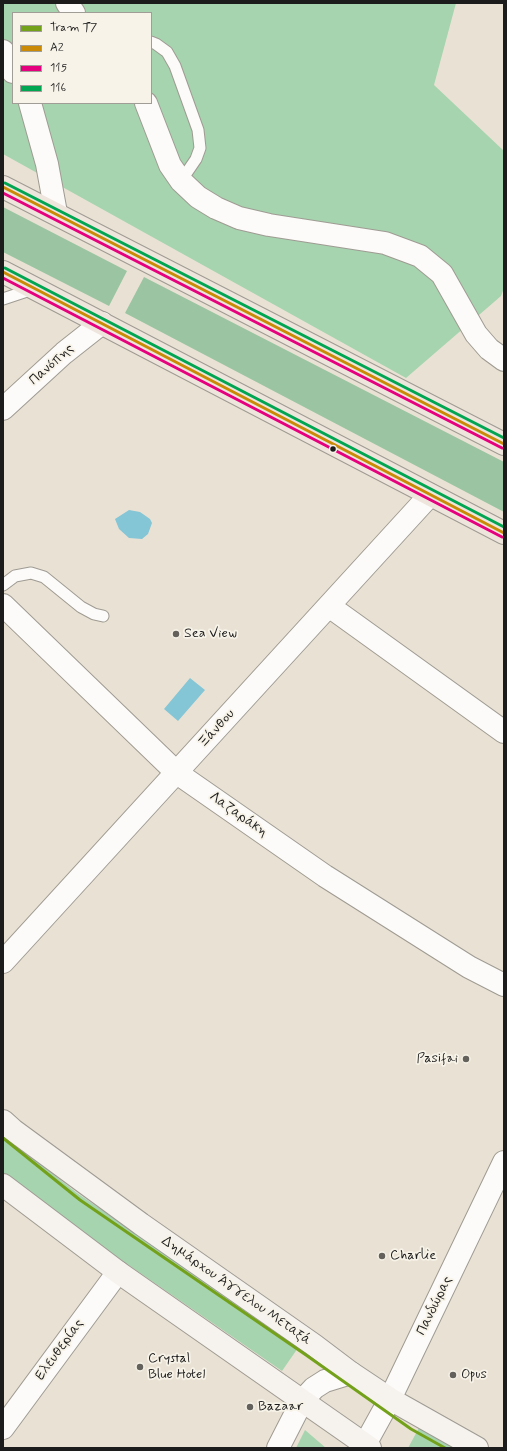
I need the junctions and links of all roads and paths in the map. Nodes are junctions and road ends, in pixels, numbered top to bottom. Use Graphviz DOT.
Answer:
graph roads {
  1 [pos="67,3"];
  2 [pos="73,12"];
  3 [pos="152,42"];
  4 [pos="3,51"];
  5 [pos="12,70"];
  6 [pos="30,104"];
  7 [pos="146,104"];
  8 [pos="181,181"];
  9 [pos="3,187"];
  10 [pos="56,213"];
  11 [pos="3,272"];
  12 [pos="36,288"];
  13 [pos="3,299"];
  14 [pos="102,323"];
  15 [pos="504,360"];
  16 [pos="3,409"];
  17 [pos="504,444"];
  18 [pos="430,495"];
  19 [pos="504,533"];
  20 [pos="3,585"];
  21 [pos="3,605"];
  22 [pos="329,606"];
  23 [pos="103,616"];
  24 [pos="504,732"];
  25 [pos="177,773"];
  26 [pos="3,962"];
  27 [pos="504,985"];
  28 [pos="3,1121"];
  29 [pos="504,1162"];
  30 [pos="3,1186"];
  31 [pos="118,1272"];
  32 [pos="351,1373"];
  33 [pos="390,1399"];
  34 [pos="302,1401"];
  35 [pos="3,1428"];
  36 [pos="366,1447"];
  37 [pos="278,1448"];
  38 [pos="477,1448"];
  1 -- 2 [label="street"];
  3 -- 8 [label="lane"];
  4 -- 5 [label="street"];
  6 -- 10 [label="street"];
  7 -- 8 [label="street"];
  8 -- 15 [label="street"];
  9 -- 10 [label="highway"];
  10 -- 17 [label="highway"];
  11 -- 12 [label="highway"];
  12 -- 13 [label="lane"];
  12 -- 14 [label="highway"];
  14 -- 16 [label="street, Πανόπης"];
  14 -- 18 [label="highway"];
  18 -- 19 [label="highway"];
  18 -- 22 [label="street, Ξάνθου"];
  20 -- 23 [label="lane"];
  21 -- 25 [label="street, Λαζαράκη"];
  22 -- 24 [label="street"];
  22 -- 25 [label="street, Ξάνθου"];
  25 -- 26 [label="street, Ξάνθου"];
  25 -- 27 [label="street, Λαζαράκη"];
  28 -- 32 [label="street, Δημάρχου Άγγελου Μεταξά"];
  29 -- 33 [label="street, Πανδώρας"];
  30 -- 31 [label="street"];
  31 -- 34 [label="street"];
  31 -- 35 [label="street, Ελευθερίας"];
  32 -- 33 [label="street, Δημάρχου Άγγελου Μεταξά"];
  32 -- 34 [label="street"];
  33 -- 36 [label="street, Πανδώρας"];
  33 -- 38 [label="street, Δημάρχου Άγγελου Μεταξά"];
  34 -- 36 [label="street"];
  34 -- 37 [label="street"];
}
